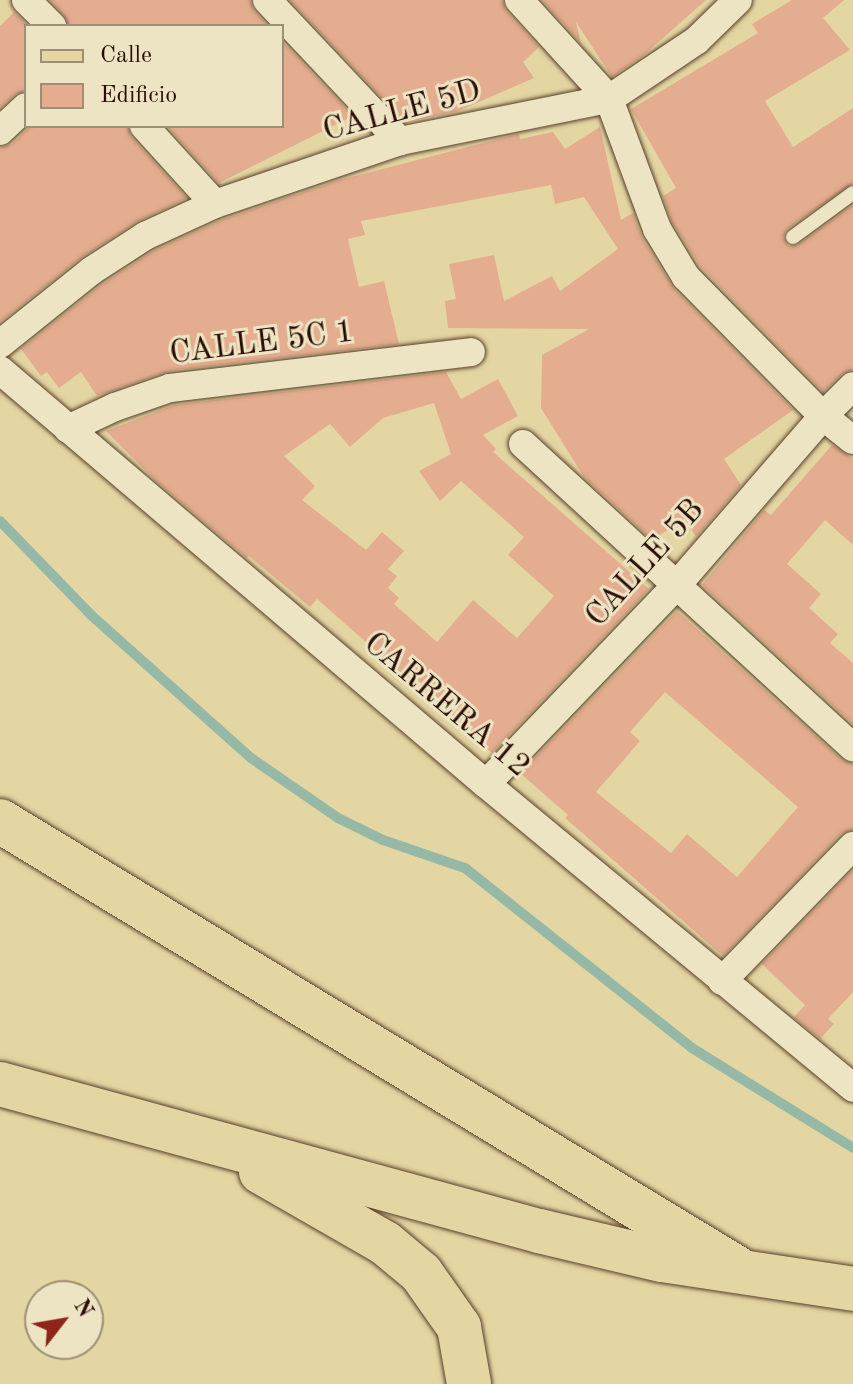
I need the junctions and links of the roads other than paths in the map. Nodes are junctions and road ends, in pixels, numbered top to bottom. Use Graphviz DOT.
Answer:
graph roads {
  1 [pos="26,0"];
  2 [pos="267,0"];
  3 [pos="519,0"];
  4 [pos="738,0"];
  5 [pos="50,24"];
  6 [pos="609,99"];
  7 [pos="24,109"];
  8 [pos="146,128"];
  9 [pos="0,131"];
  10 [pos="400,141"];
  11 [pos="853,193"];
  12 [pos="215,204"];
  13 [pos="793,237"];
  14 [pos="0,344"];
  15 [pos="471,352"];
  16 [pos="0,370"];
  17 [pos="853,386"];
  18 [pos="823,416"];
  19 [pos="68,429"];
  20 [pos="853,440"];
  21 [pos="523,444"];
  22 [pos="676,586"];
  23 [pos="853,747"];
  24 [pos="486,784"];
  25 [pos="0,821"];
  26 [pos="853,846"];
  27 [pos="722,981"];
  28 [pos="0,1084"];
  29 [pos="853,1088"];
  30 [pos="205,1140"];
  31 [pos="737,1268"];
  32 [pos="853,1289"];
  33 [pos="469,1384"];
  1 -- 5 [label="street"];
  2 -- 10 [label="street"];
  3 -- 6 [label="street"];
  4 -- 6 [label="street, CALLE 5D"];
  6 -- 10 [label="street, CALLE 5D"];
  6 -- 18 [label="street"];
  7 -- 9 [label="street"];
  8 -- 12 [label="street"];
  10 -- 12 [label="street, CALLE 5D"];
  11 -- 13 [label="lane"];
  12 -- 14 [label="street, CALLE 5D"];
  15 -- 19 [label="street, CALLE 5C 1"];
  16 -- 19 [label="street, CARRERA 12"];
  17 -- 18 [label="street, CALLE 5B"];
  18 -- 20 [label="street"];
  18 -- 22 [label="street, CALLE 5B"];
  19 -- 24 [label="street, CARRERA 12"];
  21 -- 22 [label="street"];
  22 -- 23 [label="street"];
  22 -- 24 [label="street, CALLE 5B"];
  24 -- 27 [label="street, CARRERA 12"];
  25 -- 31 [label="main road"];
  26 -- 27 [label="street"];
  27 -- 29 [label="street, CARRERA 12"];
  28 -- 30 [label="main road"];
  30 -- 31 [label="main road"];
  30 -- 33 [label="main road"];
  31 -- 32 [label="main road"];
}
